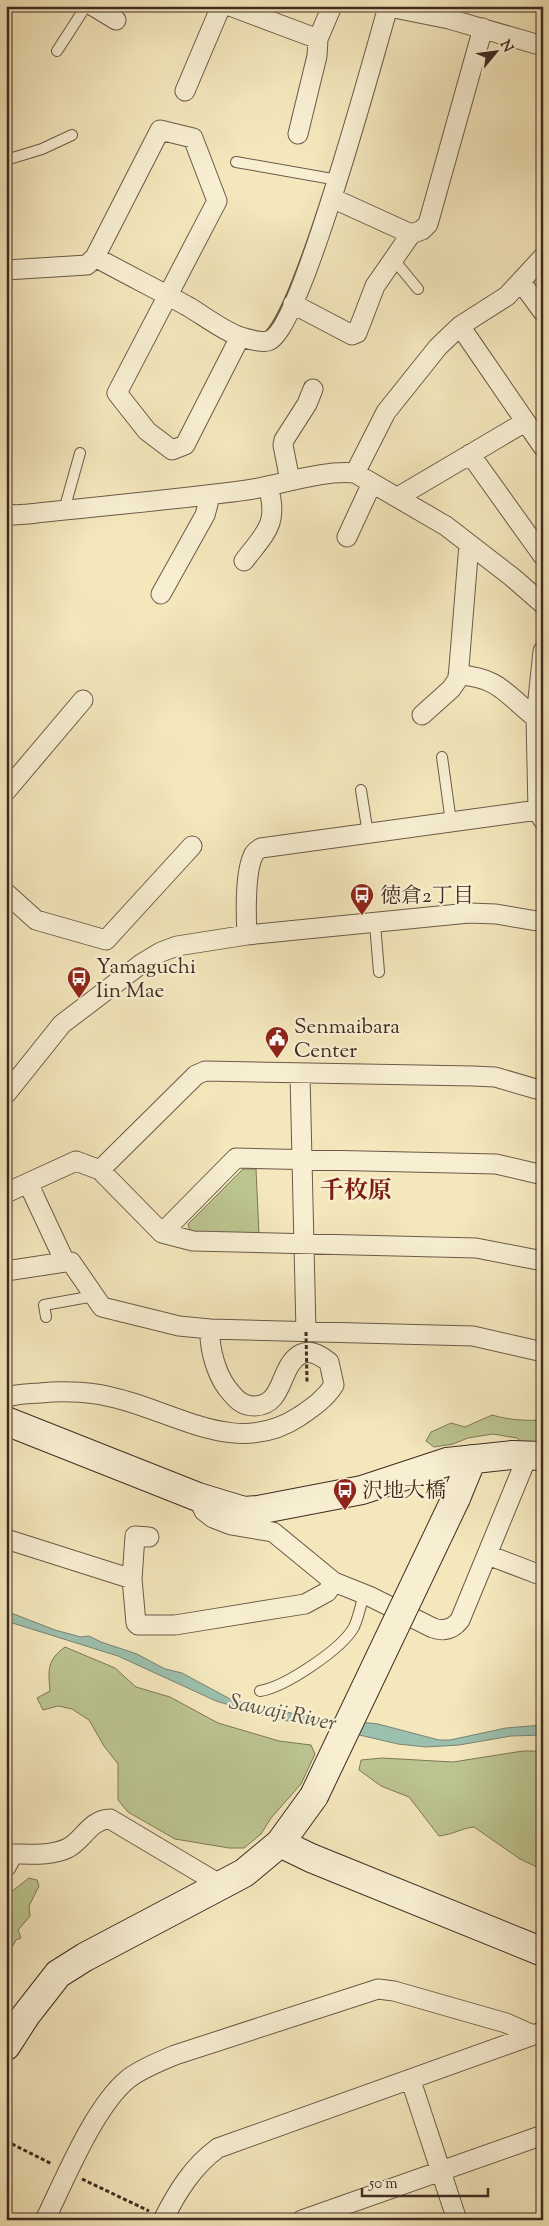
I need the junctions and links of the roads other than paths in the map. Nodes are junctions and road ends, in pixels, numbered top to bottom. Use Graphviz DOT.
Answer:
graph roads {
  1 [pos="86,6"];
  2 [pos="94,6"];
  3 [pos="221,6"];
  4 [pos="230,6"];
  5 [pos="332,6"];
  6 [pos="386,7"];
  7 [pos="116,20"];
  8 [pos="482,28"];
  9 [pos="318,39"];
  10 [pos="543,46"];
  11 [pos="57,51"];
  12 [pos="185,91"];
  13 [pos="298,134"];
  14 [pos="72,136"];
  15 [pos="6,160"];
  16 [pos="236,162"];
  17 [pos="338,180"];
  18 [pos="332,198"];
  19 [pos="411,234"];
  20 [pos="95,257"];
  21 [pos="543,257"];
  22 [pos="394,260"];
  23 [pos="6,270"];
  24 [pos="521,282"];
  25 [pos="418,288"];
  26 [pos="167,295"];
  27 [pos="293,304"];
  28 [pos="543,312"];
  29 [pos="460,326"];
  30 [pos="240,337"];
  31 [pos="313,389"];
  32 [pos="525,422"];
  33 [pos="543,447"];
  34 [pos="80,453"];
  35 [pos="470,454"];
  36 [pos="355,473"];
  37 [pos="290,481"];
  38 [pos="372,483"];
  39 [pos="268,486"];
  40 [pos="206,495"];
  41 [pos="398,497"];
  42 [pos="66,510"];
  43 [pos="6,513"];
  44 [pos="347,537"];
  45 [pos="469,544"];
  46 [pos="543,556"];
  47 [pos="244,561"];
  48 [pos="161,594"];
  49 [pos="543,604"];
  50 [pos="543,651"];
  51 [pos="458,675"];
  52 [pos="83,700"];
  53 [pos="422,715"];
  54 [pos="536,718"];
  55 [pos="442,757"];
  56 [pos="361,790"];
  57 [pos="6,791"];
  58 [pos="540,816"];
  59 [pos="450,822"];
  60 [pos="368,834"];
  61 [pos="192,846"];
  62 [pos="6,893"];
  63 [pos="543,922"];
  64 [pos="375,924"];
  65 [pos="247,935"];
  66 [pos="379,972"];
  67 [pos="300,1074"];
  68 [pos="543,1091"];
  69 [pos="6,1094"];
  70 [pos="303,1158"];
  71 [pos="100,1170"];
  72 [pos="543,1175"];
  73 [pos="28,1183"];
  74 [pos="6,1193"];
  75 [pos="162,1233"];
  76 [pos="305,1245"];
  77 [pos="543,1261"];
  78 [pos="65,1262"];
  79 [pos="6,1271"];
  80 [pos="94,1296"];
  81 [pos="46,1317"];
  82 [pos="210,1329"];
  83 [pos="306,1332"];
  84 [pos="543,1352"];
  85 [pos="6,1398"];
  86 [pos="6,1421"];
  87 [pos="535,1456"];
  88 [pos="472,1459"];
  89 [pos="198,1497"];
  90 [pos="149,1537"];
  91 [pos="6,1539"];
  92 [pos="488,1555"];
  93 [pos="543,1576"];
  94 [pos="132,1579"];
  95 [pos="334,1582"];
  96 [pos="364,1593"];
  97 [pos="260,1691"];
  98 [pos="280,1842"];
  99 [pos="6,1868"];
  100 [pos="221,1885"];
  101 [pos="543,1952"];
  102 [pos="538,2034"];
  103 [pos="6,2046"];
  104 [pos="411,2081"];
  105 [pos="543,2135"];
  106 [pos="440,2171"];
  107 [pos="164,2219"];
  108 [pos="45,2220"];
  109 [pos="302,2220"];
  110 [pos="457,2220"];
  1 -- 11 [label="lane"];
  2 -- 7 [label="street"];
  3 -- 12 [label="street"];
  4 -- 9 [label="street"];
  5 -- 9 [label="street"];
  6 -- 8 [label="street"];
  6 -- 17 [label="street"];
  8 -- 10 [label="street"];
  8 -- 19 [label="street"];
  9 -- 13 [label="street"];
  14 -- 15 [label="lane"];
  16 -- 17 [label="lane"];
  17 -- 18 [label="street"];
  18 -- 19 [label="street"];
  18 -- 27 [label="street"];
  19 -- 22 [label="street"];
  20 -- 23 [label="street"];
  20 -- 26 [label="street"];
  20 -- 26 [label="street"];
  21 -- 24 [label="street"];
  22 -- 25 [label="lane"];
  22 -- 27 [label="street"];
  24 -- 28 [label="street"];
  24 -- 29 [label="street"];
  26 -- 30 [label="street"];
  26 -- 30 [label="street"];
  27 -- 30 [label="street"];
  29 -- 32 [label="street"];
  29 -- 36 [label="street"];
  31 -- 37 [label="street"];
  32 -- 33 [label="street"];
  32 -- 35 [label="street"];
  34 -- 42 [label="lane"];
  35 -- 41 [label="street"];
  35 -- 46 [label="street"];
  36 -- 37 [label="street"];
  36 -- 38 [label="street"];
  37 -- 39 [label="street"];
  38 -- 41 [label="street"];
  38 -- 44 [label="street"];
  39 -- 40 [label="street"];
  39 -- 47 [label="street"];
  40 -- 42 [label="street"];
  40 -- 48 [label="street"];
  41 -- 45 [label="street"];
  42 -- 43 [label="street"];
  45 -- 49 [label="street"];
  45 -- 51 [label="street"];
  50 -- 54 [label="street"];
  51 -- 53 [label="street"];
  51 -- 54 [label="street"];
  52 -- 57 [label="street"];
  54 -- 58 [label="street"];
  55 -- 59 [label="lane"];
  56 -- 60 [label="lane"];
  58 -- 59 [label="street"];
  59 -- 60 [label="street"];
  60 -- 65 [label="street"];
  61 -- 62 [label="street"];
  63 -- 64 [label="street"];
  64 -- 65 [label="street"];
  64 -- 66 [label="lane"];
  65 -- 69 [label="street"];
  67 -- 68 [label="street"];
  67 -- 70 [label="street"];
  67 -- 71 [label="street"];
  70 -- 72 [label="street"];
  70 -- 75 [label="street"];
  70 -- 76 [label="street"];
  71 -- 73 [label="street"];
  71 -- 75 [label="street"];
  73 -- 74 [label="street"];
  73 -- 78 [label="street"];
  75 -- 76 [label="street"];
  76 -- 77 [label="street"];
  76 -- 83 [label="street"];
  78 -- 79 [label="street"];
  78 -- 80 [label="street"];
  80 -- 81 [label="lane"];
  80 -- 82 [label="street"];
  82 -- 83 [label="street"];
  82 -- 85 [label="street"];
  83 -- 84 [label="street"];
  86 -- 89 [label="street"];
  87 -- 88 [label="street"];
  87 -- 92 [label="street"];
  88 -- 89 [label="street"];
  88 -- 98 [label="street, bridge"];
  89 -- 95 [label="street"];
  90 -- 94 [label="street"];
  91 -- 94 [label="street"];
  92 -- 93 [label="street"];
  92 -- 96 [label="street"];
  94 -- 95 [label="street"];
  95 -- 96 [label="street"];
  96 -- 97 [label="lane"];
  98 -- 100 [label="street"];
  98 -- 101 [label="street"];
  99 -- 100 [label="street"];
  100 -- 103 [label="street"];
  102 -- 104 [label="street"];
  102 -- 108 [label="street"];
  104 -- 106 [label="street"];
  104 -- 107 [label="street"];
  105 -- 106 [label="street"];
  106 -- 109 [label="street"];
  106 -- 110 [label="street"];
}
